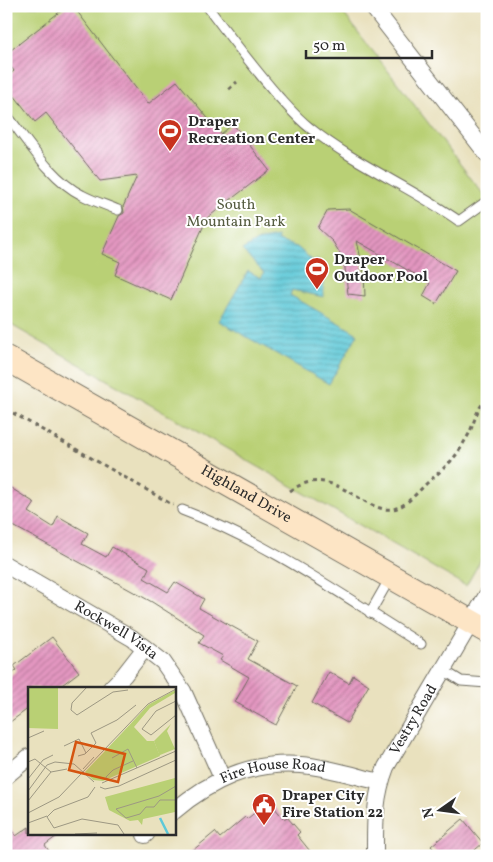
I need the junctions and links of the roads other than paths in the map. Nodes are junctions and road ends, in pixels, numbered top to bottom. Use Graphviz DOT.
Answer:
graph roads {
  1 [pos="207,6"];
  2 [pos="372,6"];
  3 [pos="6,114"];
  4 [pos="487,154"];
  5 [pos="487,201"];
  6 [pos="118,210"];
  7 [pos="6,358"];
  8 [pos="182,510"];
  9 [pos="6,565"];
  10 [pos="391,577"];
  11 [pos="487,595"];
  12 [pos="370,613"];
  13 [pos="479,627"];
  14 [pos="421,644"];
  15 [pos="145,648"];
  16 [pos="443,670"];
  17 [pos="487,683"];
  18 [pos="112,687"];
  19 [pos="28,758"];
  20 [pos="6,776"];
  21 [pos="222,778"];
  22 [pos="380,782"];
  23 [pos="175,810"];
  24 [pos="375,856"];
  1 -- 5 [label="lane"];
  2 -- 4 [label="street"];
  3 -- 6 [label="lane"];
  7 -- 10 [label="main road, Highland Drive"];
  8 -- 12 [label="lane"];
  9 -- 15 [label="street, Rockwell Vista"];
  10 -- 12 [label="lane"];
  10 -- 13 [label="main road, Highland Drive"];
  11 -- 13 [label="street, Vestry Road"];
  12 -- 14 [label="lane"];
  13 -- 16 [label="street, Vestry Road"];
  15 -- 18 [label="street"];
  15 -- 21 [label="street, Rockwell Vista"];
  16 -- 17 [label="lane"];
  16 -- 22 [label="street, Vestry Road"];
  19 -- 20 [label="street"];
  21 -- 22 [label="street, Fire House Road"];
  21 -- 23 [label="street, Fire House Road"];
  22 -- 24 [label="street, Vestry Road"];
}
